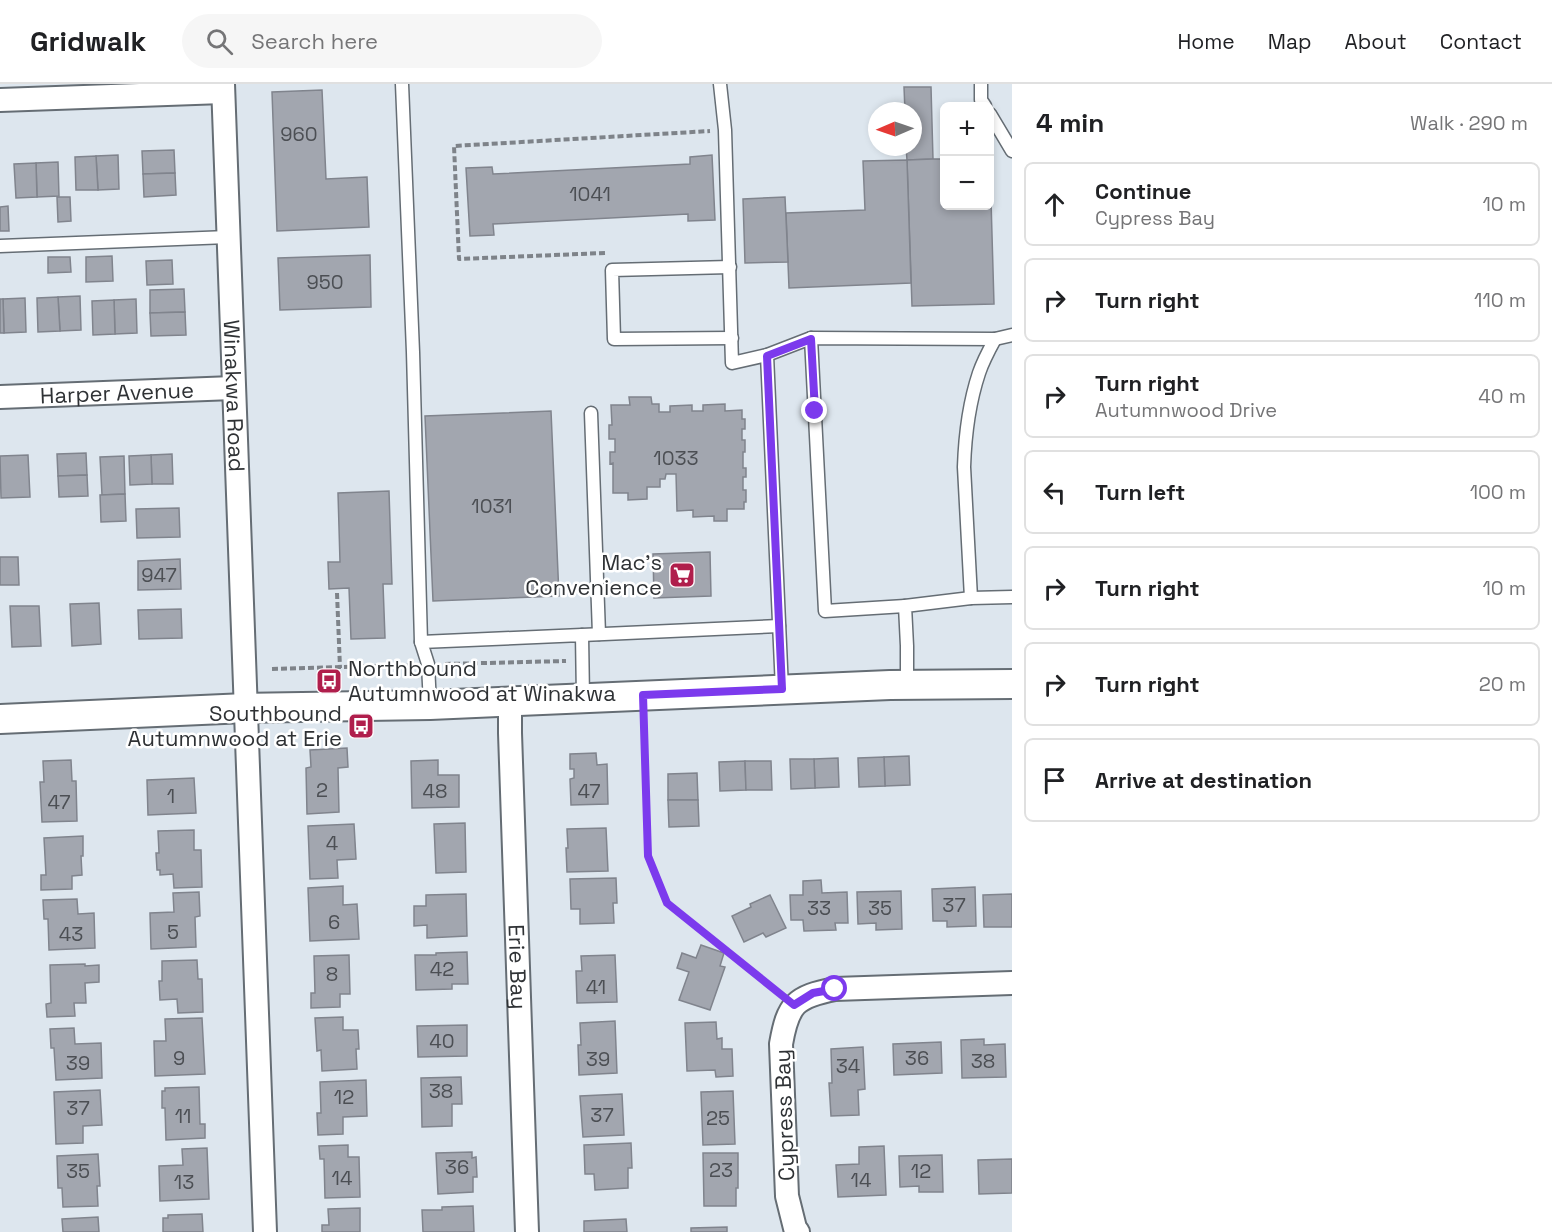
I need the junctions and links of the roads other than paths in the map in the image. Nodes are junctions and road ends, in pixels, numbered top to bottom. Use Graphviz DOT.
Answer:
graph roads {
  1 [pos="402,84"];
  2 [pos="720,84"];
  3 [pos="981,84"];
  4 [pos="223,88"];
  5 [pos="0,100"];
  6 [pos="982,102"];
  7 [pos="994,121"];
  8 [pos="1012,151"];
  9 [pos="228,237"];
  10 [pos="0,246"];
  11 [pos="730,267"];
  12 [pos="1012,335"];
  13 [pos="732,338"];
  14 [pos="811,339"];
  15 [pos="995,339"];
  16 [pos="767,356"];
  17 [pos="233,388"];
  18 [pos="0,397"];
  19 [pos="591,413"];
  20 [pos="1012,597"];
  21 [pos="971,598"];
  22 [pos="904,606"];
  23 [pos="779,626"];
  24 [pos="599,634"];
  25 [pos="582,635"];
  26 [pos="421,642"];
  27 [pos="1012,684"];
  28 [pos="906,685"];
  29 [pos="782,689"];
  30 [pos="584,698"];
  31 [pos="510,701"];
  32 [pos="430,705"];
  33 [pos="246,708"];
  34 [pos="0,719"];
  35 [pos="1012,983"];
  36 [pos="265,1232"];
  37 [pos="527,1232"];
  38 [pos="798,1232"];
  1 -- 26 [label="lane"];
  2 -- 11 [label="lane"];
  3 -- 6 [label="lane"];
  4 -- 5 [label="street"];
  4 -- 9 [label="street, Winakwa Road"];
  7 -- 8 [label="lane"];
  9 -- 10 [label="lane"];
  9 -- 17 [label="street, Winakwa Road"];
  11 -- 13 [label="lane"];
  11 -- 13 [label="lane"];
  12 -- 15 [label="lane"];
  13 -- 16 [label="lane"];
  14 -- 15 [label="lane"];
  14 -- 16 [label="lane"];
  14 -- 22 [label="lane"];
  15 -- 21 [label="lane"];
  16 -- 23 [label="lane"];
  17 -- 18 [label="street, Harper Avenue"];
  17 -- 33 [label="street, Winakwa Road"];
  19 -- 24 [label="lane"];
  20 -- 21 [label="lane"];
  21 -- 22 [label="lane"];
  22 -- 28 [label="lane"];
  23 -- 24 [label="lane"];
  23 -- 29 [label="lane"];
  24 -- 25 [label="lane"];
  25 -- 26 [label="lane"];
  25 -- 30 [label="lane"];
  26 -- 32 [label="lane"];
  27 -- 28 [label="street"];
  28 -- 29 [label="street"];
  29 -- 30 [label="street"];
  30 -- 31 [label="street"];
  31 -- 32 [label="street"];
  31 -- 37 [label="street, Erie Bay"];
  32 -- 33 [label="street"];
  33 -- 34 [label="street"];
  33 -- 36 [label="street"];
  35 -- 38 [label="street, Cypress Bay"];
}
